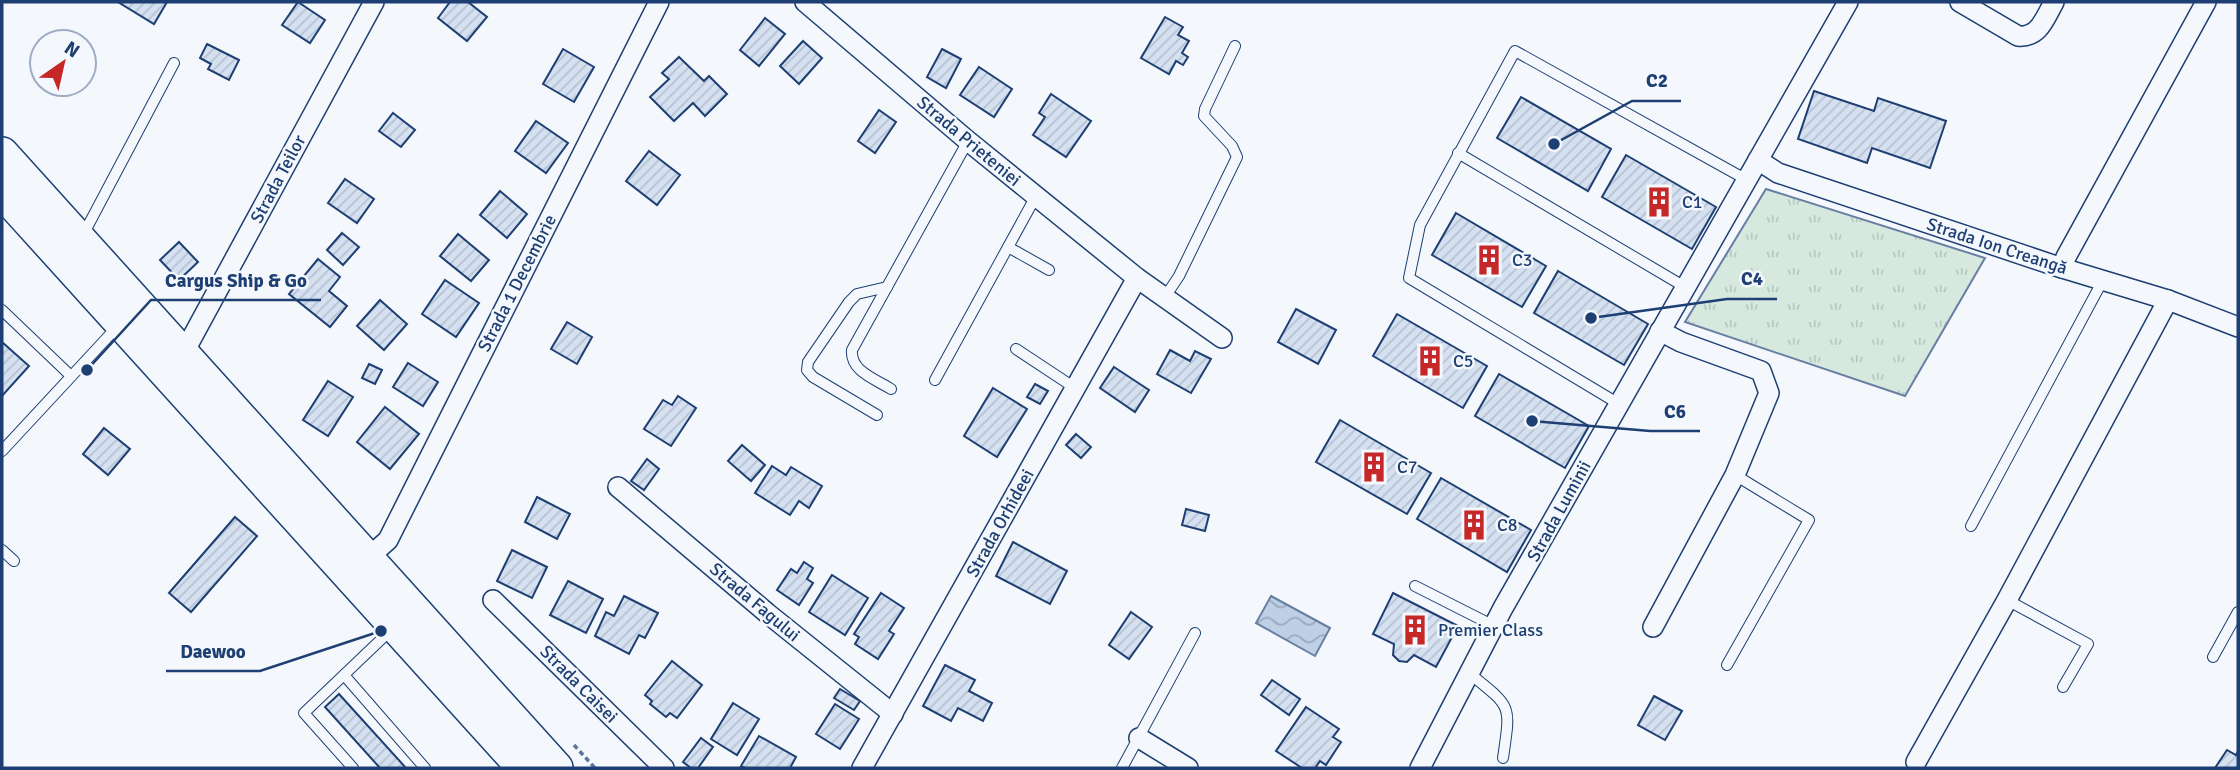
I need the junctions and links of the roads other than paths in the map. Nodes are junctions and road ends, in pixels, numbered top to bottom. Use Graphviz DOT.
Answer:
graph roads {
  1 [pos="374,2"];
  2 [pos="659,2"];
  3 [pos="805,2"];
  4 [pos="1848,2"];
  5 [pos="1960,2"];
  6 [pos="2054,2"];
  7 [pos="2206,2"];
  8 [pos="1235,47"];
  9 [pos="174,63"];
  10 [pos="968,141"];
  11 [pos="1458,153"];
  12 [pos="2,154"];
  13 [pos="1758,160"];
  14 [pos="1747,180"];
  15 [pos="2,191"];
  16 [pos="1036,196"];
  17 [pos="80,240"];
  18 [pos="1008,247"];
  19 [pos="2062,268"];
  20 [pos="1049,270"];
  21 [pos="1136,278"];
  22 [pos="2103,280"];
  23 [pos="887,287"];
  24 [pos="1685,287"];
  25 [pos="1165,297"];
  26 [pos="2168,300"];
  27 [pos="2,310"];
  28 [pos="121,323"];
  29 [pos="2238,327"];
  30 [pos="1660,331"];
  31 [pos="1222,338"];
  32 [pos="1016,349"];
  33 [pos="182,356"];
  34 [pos="71,376"];
  35 [pos="935,380"];
  36 [pos="1075,388"];
  37 [pos="891,389"];
  38 [pos="1619,404"];
  39 [pos="877,415"];
  40 [pos="2,451"];
  41 [pos="1735,475"];
  42 [pos="618,487"];
  43 [pos="1971,526"];
  44 [pos="2,550"];
  45 [pos="368,559"];
  46 [pos="14,561"];
  47 [pos="1415,586"];
  48 [pos="494,600"];
  49 [pos="2007,600"];
  50 [pos="2238,612"];
  51 [pos="395,626"];
  52 [pos="1494,626"];
  53 [pos="1653,626"];
  54 [pos="1195,633"];
  55 [pos="2213,657"];
  56 [pos="1727,665"];
  57 [pos="1469,673"];
  58 [pos="344,675"];
  59 [pos="2063,687"];
  60 [pos="894,714"];
  61 [pos="1139,738"];
  62 [pos="1503,758"];
  63 [pos="1916,762"];
  64 [pos="353,768"];
  65 [pos="425,768"];
  66 [pos="524,768"];
  67 [pos="556,768"];
  68 [pos="664,768"];
  69 [pos="862,768"];
  70 [pos="1122,768"];
  71 [pos="1188,768"];
  72 [pos="1420,768"];
  1 -- 33 [label="street, Strada Teilor"];
  2 -- 45 [label="street, Strada 1 Decembrie"];
  3 -- 10 [label="street, Strada Prieteniei"];
  4 -- 13 [label="street, Strada Luminii"];
  5 -- 6 [label="street"];
  7 -- 19 [label="street"];
  8 -- 25 [label="lane"];
  9 -- 17 [label="lane"];
  10 -- 16 [label="street, Strada Prieteniei"];
  10 -- 23 [label="lane"];
  11 -- 14 [label="lane"];
  11 -- 24 [label="lane"];
  11 -- 38 [label="lane"];
  12 -- 17 [label="highway"];
  13 -- 14 [label="street, Strada Luminii"];
  13 -- 19 [label="street, Strada Ion Creangă"];
  14 -- 24 [label="street, Strada Luminii"];
  15 -- 28 [label="highway"];
  16 -- 18 [label="lane"];
  16 -- 21 [label="street, Strada Prieteniei"];
  17 -- 33 [label="highway"];
  18 -- 20 [label="lane"];
  18 -- 35 [label="lane"];
  19 -- 22 [label="street, Strada Ion Creangă"];
  21 -- 25 [label="street, Strada Prieteniei"];
  21 -- 36 [label="street, Strada Orhideei"];
  22 -- 26 [label="street, Strada Ion Creangă"];
  22 -- 43 [label="lane"];
  23 -- 37 [label="lane"];
  23 -- 39 [label="lane"];
  24 -- 30 [label="street, Strada Luminii"];
  25 -- 31 [label="street, Strada Prieteniei"];
  26 -- 29 [label="street, Strada Ion Creangă"];
  26 -- 49 [label="street"];
  27 -- 34 [label="lane"];
  28 -- 34 [label="lane"];
  28 -- 51 [label="highway"];
  30 -- 38 [label="street, Strada Luminii"];
  30 -- 41 [label="street"];
  32 -- 36 [label="lane"];
  33 -- 45 [label="highway"];
  34 -- 40 [label="lane"];
  36 -- 60 [label="street, Strada Orhideei"];
  38 -- 52 [label="street, Strada Luminii"];
  41 -- 53 [label="street"];
  41 -- 56 [label="lane"];
  42 -- 60 [label="street, Strada Fagului"];
  44 -- 46 [label="lane"];
  45 -- 67 [label="highway"];
  47 -- 52 [label="lane"];
  48 -- 68 [label="street, Strada Caisei"];
  49 -- 59 [label="lane"];
  49 -- 63 [label="street"];
  50 -- 55 [label="lane"];
  51 -- 58 [label="lane"];
  51 -- 66 [label="highway"];
  52 -- 57 [label="street, Strada Luminii"];
  54 -- 61 [label="lane"];
  57 -- 62 [label="lane"];
  57 -- 72 [label="street, Strada Luminii"];
  58 -- 64 [label="lane"];
  58 -- 65 [label="lane"];
  60 -- 69 [label="street, Strada Orhideei"];
  61 -- 70 [label="lane"];
  61 -- 71 [label="street"];
}
